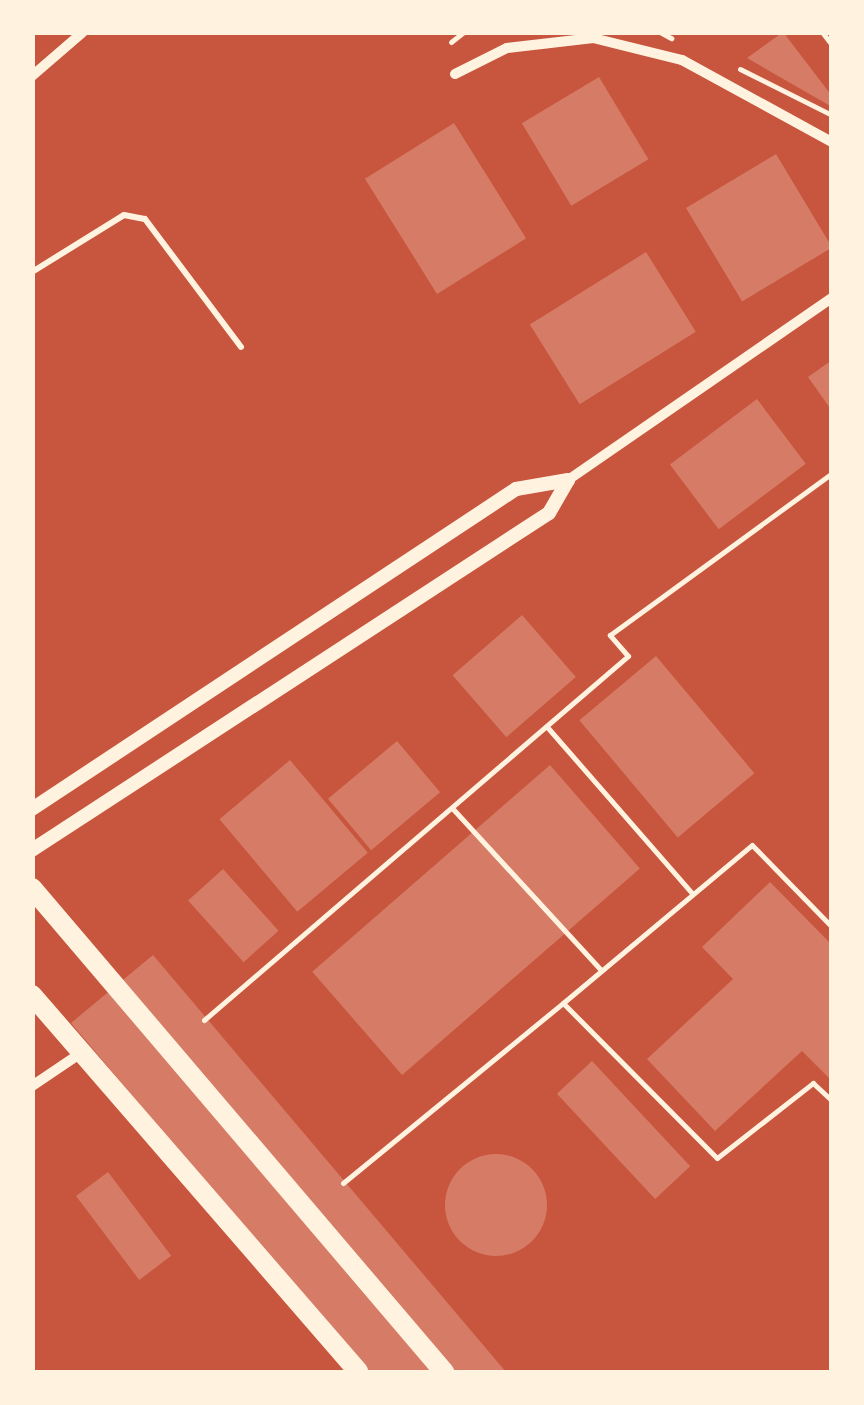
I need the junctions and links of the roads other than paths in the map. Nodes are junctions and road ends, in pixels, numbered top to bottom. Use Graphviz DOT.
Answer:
graph roads {
  1 [pos="83,32"];
  2 [pos="456,74"];
  3 [pos="32,76"];
  4 [pos="832,142"];
  5 [pos="32,272"];
  6 [pos="832,298"];
  7 [pos="241,347"];
  8 [pos="568,480"];
  9 [pos="32,809"];
  10 [pos="32,850"];
  11 [pos="32,888"];
  12 [pos="32,996"];
  13 [pos="82,1052"];
  14 [pos="32,1086"];
  15 [pos="358,1372"];
  16 [pos="444,1372"];
  1 -- 3 [label="street"];
  2 -- 4 [label="street"];
  5 -- 7 [label="lane"];
  6 -- 8 [label="street"];
  8 -- 9 [label="street"];
  8 -- 10 [label="street"];
  11 -- 16 [label="highway"];
  12 -- 13 [label="highway"];
  13 -- 14 [label="street"];
  13 -- 15 [label="highway"];
}
